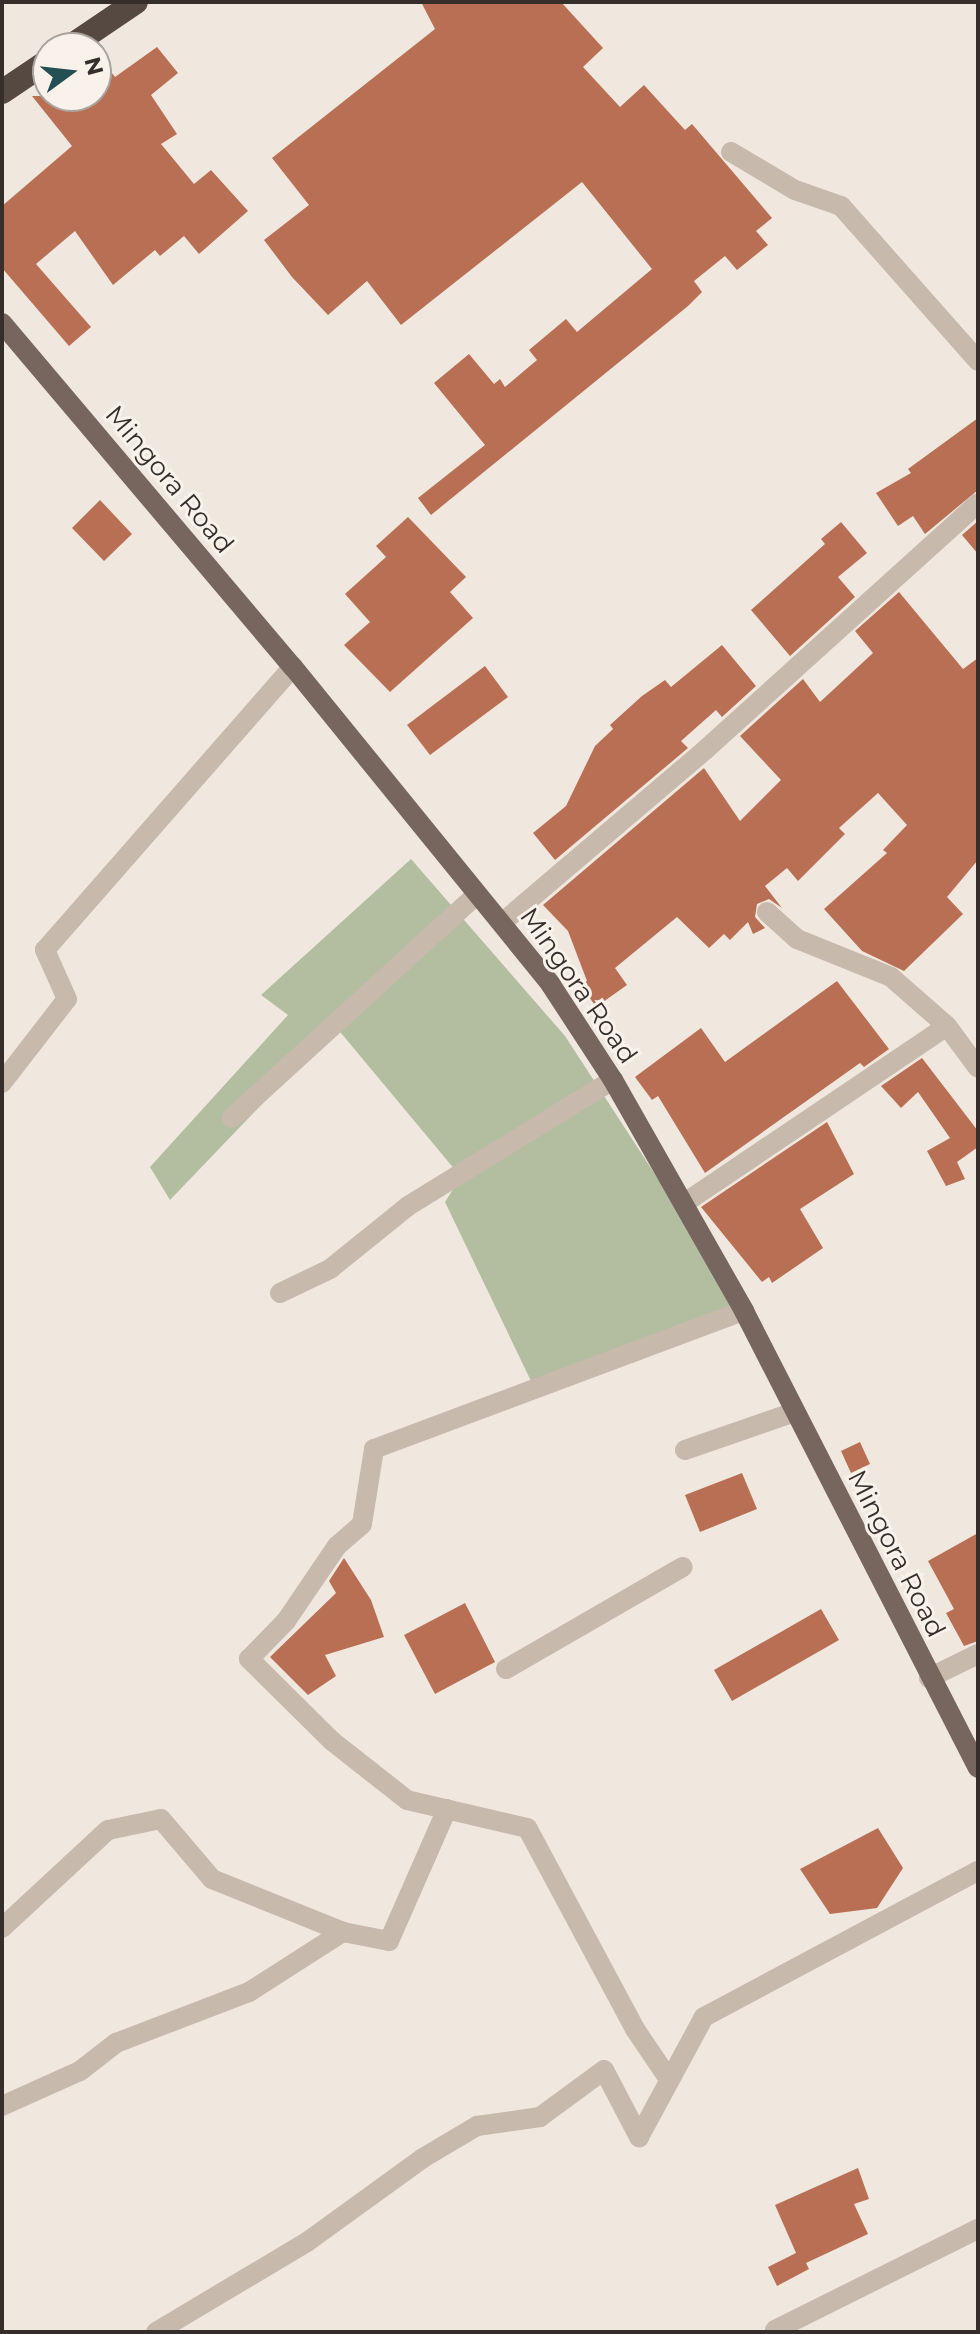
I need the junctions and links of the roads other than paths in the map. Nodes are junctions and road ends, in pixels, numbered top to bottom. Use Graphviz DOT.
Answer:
graph roads {
  1 [pos="136,2"];
  2 [pos="92,32"];
  3 [pos="32,72"];
  4 [pos="2,92"];
  5 [pos="731,152"];
  6 [pos="2,323"];
  7 [pos="978,361"];
  8 [pos="978,503"];
  9 [pos="293,667"];
  10 [pos="477,894"];
  11 [pos="767,912"];
  12 [pos="503,922"];
  13 [pos="947,1026"];
  14 [pos="978,1068"];
  15 [pos="613,1080"];
  16 [pos="2,1083"];
  17 [pos="232,1118"];
  18 [pos="683,1204"];
  19 [pos="280,1293"];
  20 [pos="744,1311"];
  21 [pos="795,1412"];
  22 [pos="685,1450"];
  23 [pos="683,1567"];
  24 [pos="978,1654"];
  25 [pos="506,1669"];
  26 [pos="929,1678"];
  27 [pos="978,1768"];
  28 [pos="447,1809"];
  29 [pos="978,1871"];
  30 [pos="2,1928"];
  31 [pos="343,1932"];
  32 [pos="668,2078"];
  33 [pos="2,2106"];
  34 [pos="978,2229"];
  35 [pos="775,2330"];
  36 [pos="156,2332"];
  1 -- 2 [label="highway"];
  3 -- 4 [label="highway"];
  5 -- 7 [label="street"];
  6 -- 9 [label="main road, Mingora Road"];
  8 -- 12 [label="street"];
  9 -- 10 [label="main road, Mingora Road"];
  9 -- 16 [label="street"];
  10 -- 12 [label="main road, Mingora Road"];
  10 -- 17 [label="street"];
  11 -- 13 [label="street"];
  12 -- 15 [label="main road, Mingora Road"];
  13 -- 14 [label="street"];
  13 -- 18 [label="street"];
  15 -- 18 [label="main road, Mingora Road"];
  15 -- 19 [label="street"];
  18 -- 20 [label="main road, Mingora Road"];
  20 -- 21 [label="main road, Mingora Road"];
  20 -- 28 [label="street"];
  21 -- 22 [label="street"];
  21 -- 26 [label="main road, Mingora Road"];
  23 -- 25 [label="street"];
  24 -- 26 [label="street"];
  26 -- 27 [label="main road, Mingora Road"];
  28 -- 31 [label="street"];
  28 -- 32 [label="street"];
  29 -- 32 [label="street"];
  30 -- 31 [label="street"];
  31 -- 33 [label="street"];
  32 -- 36 [label="street"];
  34 -- 35 [label="street"];
}
